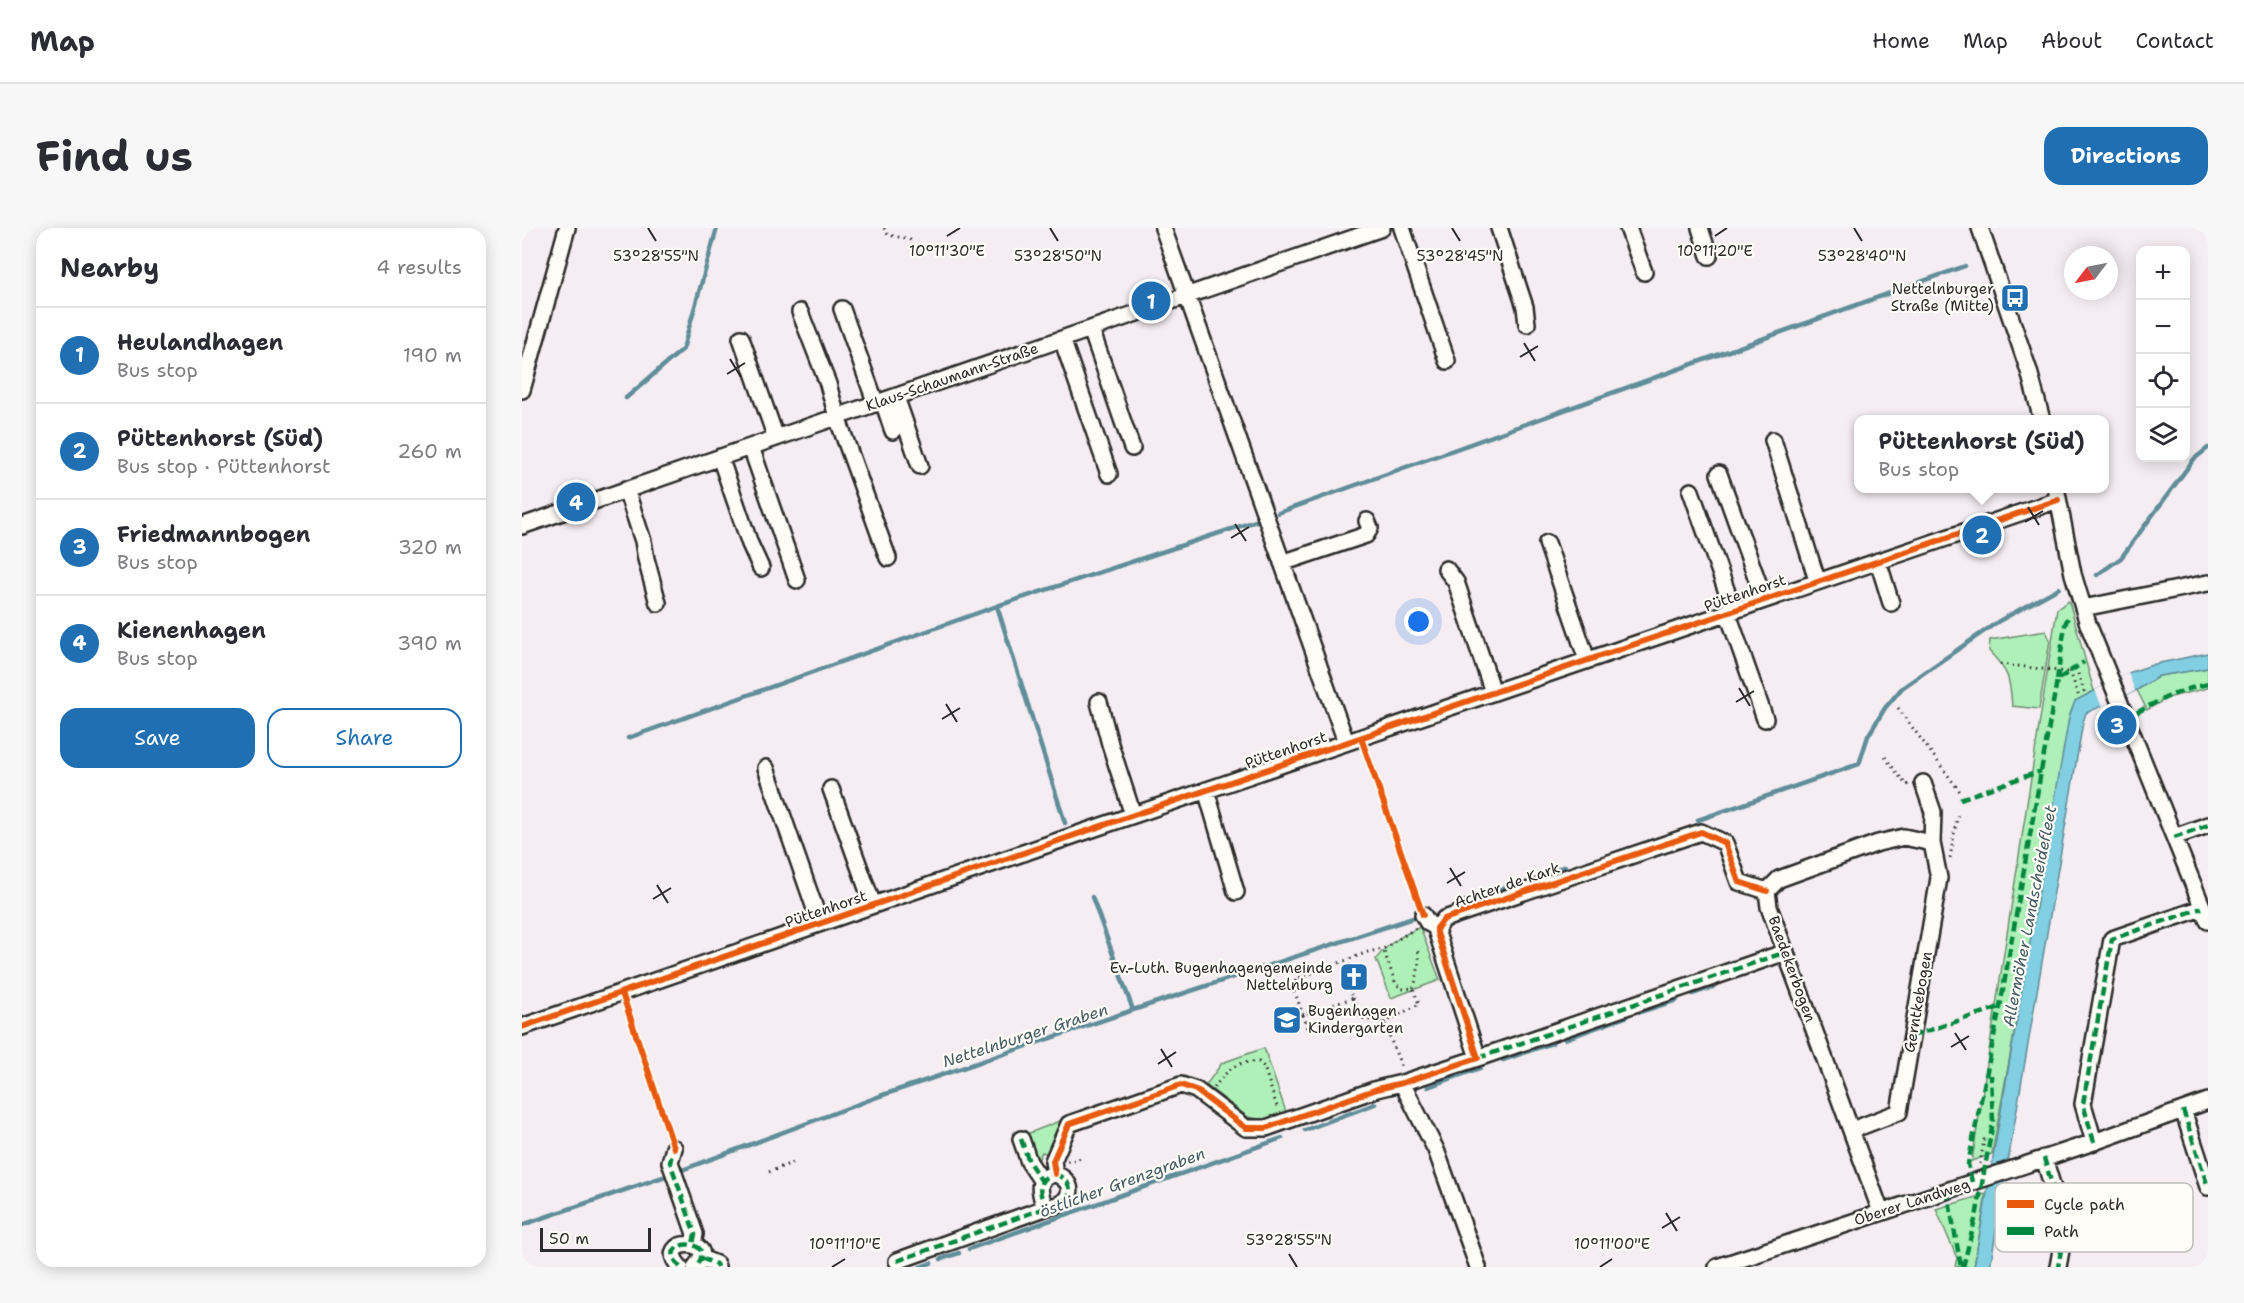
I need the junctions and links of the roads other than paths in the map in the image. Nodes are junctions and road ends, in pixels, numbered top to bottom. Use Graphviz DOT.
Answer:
graph roads {
  1 [pos="567,228"];
  2 [pos="1163,228"];
  3 [pos="1382,228"];
  4 [pos="1402,228"];
  5 [pos="1499,228"];
  6 [pos="1628,228"];
  7 [pos="1700,228"];
  8 [pos="1980,228"];
  9 [pos="1709,256"];
  10 [pos="1644,272"];
  11 [pos="1187,294"];
  12 [pos="842,309"];
  13 [pos="800,312"];
  14 [pos="1527,324"];
  15 [pos="1090,329"];
  16 [pos="741,338"];
  17 [pos="1062,339"];
  18 [pos="1447,361"];
  19 [pos="522,390"];
  20 [pos="885,401"];
  21 [pos="2041,415"];
  22 [pos="837,417"];
  23 [pos="893,430"];
  24 [pos="776,438"];
  25 [pos="1773,440"];
  26 [pos="751,447"];
  27 [pos="1132,448"];
  28 [pos="720,457"];
  29 [pos="920,466"];
  30 [pos="1109,474"];
  31 [pos="1719,474"];
  32 [pos="626,489"];
  33 [pos="1691,491"];
  34 [pos="2057,494"];
  35 [pos="1367,521"];
  36 [pos="522,526"];
  37 [pos="1812,535"];
  38 [pos="1546,543"];
  39 [pos="888,558"];
  40 [pos="1878,561"];
  41 [pos="1282,562"];
  42 [pos="761,568"];
  43 [pos="1446,569"];
  44 [pos="1822,579"];
  45 [pos="797,580"];
  46 [pos="2208,583"];
  47 [pos="1764,599"];
  48 [pos="658,603"];
  49 [pos="1891,603"];
  50 [pos="2083,608"];
  51 [pos="1730,610"];
  52 [pos="1587,660"];
  53 [pos="1493,692"];
  54 [pos="1099,702"];
  55 [pos="1765,719"];
  56 [pos="1346,742"];
  57 [pos="766,768"];
  58 [pos="1923,783"];
  59 [pos="831,789"];
  60 [pos="1206,790"];
  61 [pos="1134,815"];
  62 [pos="2208,825"];
  63 [pos="2174,837"];
  64 [pos="1932,843"];
  65 [pos="1767,891"];
  66 [pos="1236,892"];
  67 [pos="873,905"];
  68 [pos="2205,914"];
  69 [pos="820,923"];
  70 [pos="1786,952"];
  71 [pos="522,1027"];
  72 [pos="1478,1058"];
  73 [pos="1402,1083"];
  74 [pos="2208,1101"];
  75 [pos="2183,1110"];
  76 [pos="1852,1130"];
  77 [pos="1021,1139"];
  78 [pos="2094,1142"];
  79 [pos="674,1148"];
  80 [pos="2044,1158"];
  81 [pos="1048,1177"];
  82 [pos="2052,1183"];
  83 [pos="2208,1187"];
  84 [pos="1044,1208"];
  85 [pos="1881,1212"];
  86 [pos="693,1244"];
  87 [pos="2061,1252"];
  88 [pos="897,1262"];
  89 [pos="698,1263"];
  90 [pos="678,1267"];
  91 [pos="717,1267"];
  92 [pos="1478,1267"];
  93 [pos="1718,1267"];
  94 [pos="2058,1267"];
  1 -- 19 [label="street"];
  2 -- 11 [label="street"];
  3 -- 11 [label="street, Klaus-Schaumann-Straße"];
  4 -- 18 [label="street"];
  5 -- 14 [label="street"];
  6 -- 10 [label="street"];
  7 -- 9 [label="street"];
  8 -- 21 [label="street"];
  11 -- 15 [label="street, Klaus-Schaumann-Straße"];
  11 -- 41 [label="street"];
  12 -- 20 [label="street"];
  13 -- 22 [label="street"];
  15 -- 17 [label="street, Klaus-Schaumann-Straße"];
  15 -- 27 [label="street"];
  16 -- 24 [label="street"];
  17 -- 20 [label="street, Klaus-Schaumann-Straße"];
  17 -- 30 [label="street"];
  20 -- 22 [label="street, Klaus-Schaumann-Straße"];
  20 -- 23 [label="street"];
  20 -- 29 [label="street"];
  22 -- 24 [label="street, Klaus-Schaumann-Straße"];
  22 -- 39 [label="street"];
  24 -- 26 [label="street, Klaus-Schaumann-Straße"];
  25 -- 44 [label="street"];
  26 -- 28 [label="street, Klaus-Schaumann-Straße"];
  26 -- 45 [label="street"];
  28 -- 32 [label="street, Klaus-Schaumann-Straße"];
  28 -- 42 [label="street"];
  31 -- 47 [label="street"];
  32 -- 36 [label="street, Klaus-Schaumann-Straße"];
  32 -- 48 [label="street"];
  33 -- 51 [label="street"];
  34 -- 40 [label="street, Püttenhorst"];
  34 -- 50 [label="street"];
  35 -- 41 [label="street"];
  37 -- 44 [label="street"];
  38 -- 52 [label="street"];
  40 -- 44 [label="street, Püttenhorst"];
  40 -- 49 [label="street"];
  41 -- 56 [label="street"];
  43 -- 53 [label="street"];
  44 -- 47 [label="street, Püttenhorst"];
  46 -- 50 [label="street"];
  47 -- 51 [label="street, Püttenhorst"];
  50 -- 63 [label="street"];
  51 -- 52 [label="street, Püttenhorst"];
  51 -- 55 [label="street"];
  52 -- 53 [label="street, Püttenhorst"];
  53 -- 56 [label="street, Püttenhorst"];
  54 -- 61 [label="street"];
  56 -- 60 [label="street, Püttenhorst"];
  57 -- 69 [label="street"];
  58 -- 64 [label="street, Gerntkebogen"];
  59 -- 67 [label="street"];
  60 -- 61 [label="street, Püttenhorst"];
  60 -- 66 [label="street"];
  61 -- 67 [label="street, Püttenhorst"];
  62 -- 63 [label="street"];
  63 -- 68 [label="street"];
  64 -- 65 [label="street"];
  64 -- 76 [label="street, Gerntkebogen"];
  65 -- 70 [label="street, Baedekerbogen"];
  65 -- 72 [label="street, Achter de Kark"];
  67 -- 69 [label="street, Püttenhorst"];
  68 -- 78 [label="street"];
  69 -- 71 [label="street, Püttenhorst"];
  70 -- 72 [label="street"];
  70 -- 76 [label="street, Baedekerbogen"];
  72 -- 73 [label="street"];
  73 -- 81 [label="street"];
  73 -- 92 [label="street"];
  74 -- 75 [label="street, Oberer Landweg"];
  75 -- 78 [label="street, Oberer Landweg"];
  75 -- 83 [label="street"];
  76 -- 85 [label="street, Baedekerbogen"];
  77 -- 81 [label="street"];
  78 -- 80 [label="street, Oberer Landweg"];
  79 -- 86 [label="street"];
  80 -- 82 [label="street"];
  80 -- 85 [label="street, Oberer Landweg"];
  81 -- 84 [label="street"];
  81 -- 84 [label="street"];
  84 -- 88 [label="street"];
  85 -- 93 [label="street, Oberer Landweg"];
  86 -- 89 [label="street"];
  86 -- 90 [label="street"];
  87 -- 94 [label="street"];
  89 -- 91 [label="street"];
}
